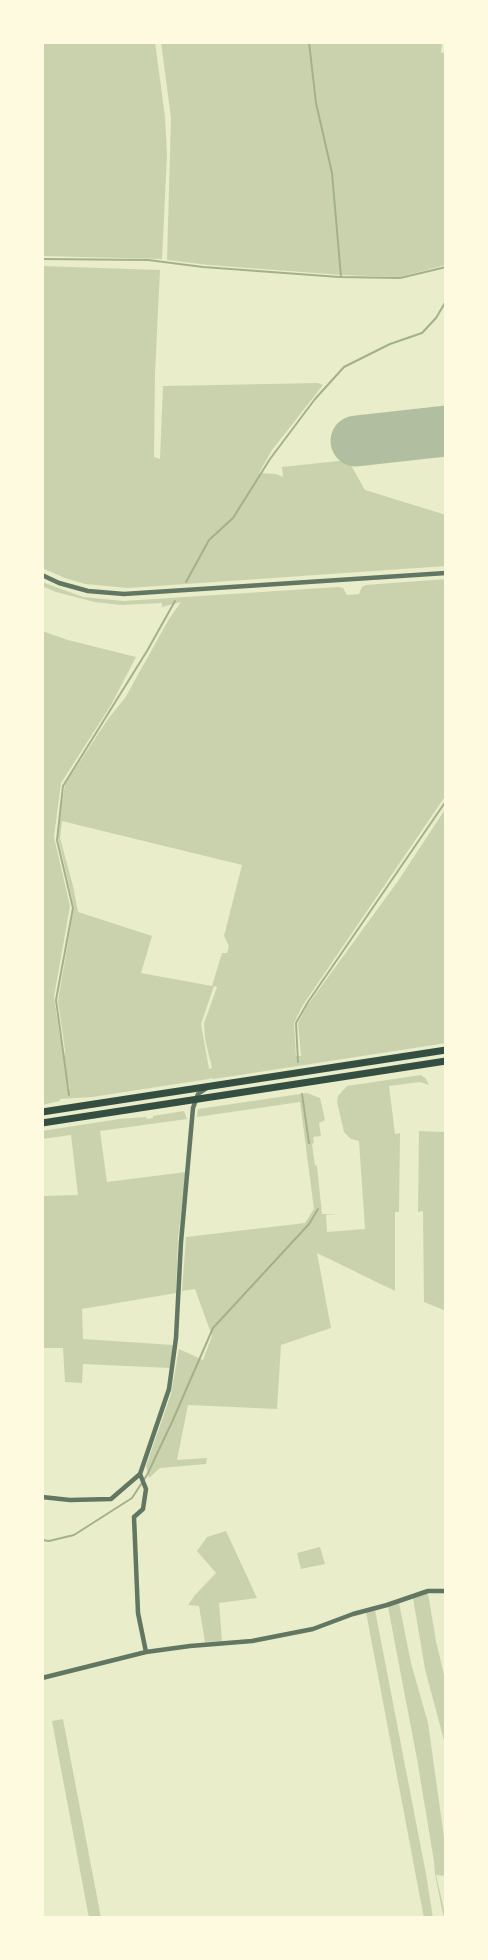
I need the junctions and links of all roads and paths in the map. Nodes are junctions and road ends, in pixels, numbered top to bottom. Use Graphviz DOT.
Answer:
graph roads {
  1 [pos="446,573"];
  2 [pos="42,575"];
  3 [pos="446,1050"];
  4 [pos="446,1061"];
  5 [pos="212,1086"];
  6 [pos="171,1092"];
  7 [pos="192,1099"];
  8 [pos="42,1112"];
  9 [pos="42,1123"];
  10 [pos="141,1475"];
  11 [pos="42,1497"];
  12 [pos="446,1591"];
  13 [pos="146,1652"];
  14 [pos="42,1678"];
  1 -- 2 [label="street"];
  3 -- 5 [label="main road"];
  4 -- 7 [label="main road"];
  5 -- 6 [label="main road"];
  5 -- 7 [label="street"];
  6 -- 7 [label="street"];
  6 -- 8 [label="main road"];
  7 -- 9 [label="main road"];
  7 -- 10 [label="street"];
  10 -- 11 [label="street"];
  10 -- 13 [label="street"];
  12 -- 13 [label="street"];
  13 -- 14 [label="street"];
}
